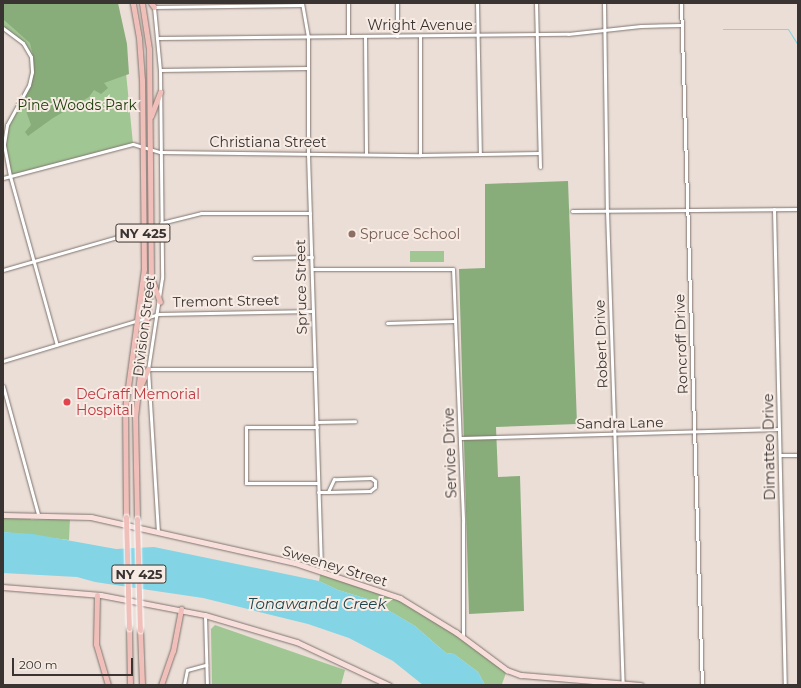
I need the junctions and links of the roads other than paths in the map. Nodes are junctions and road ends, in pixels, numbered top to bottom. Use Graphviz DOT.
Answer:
graph roads {
  1 [pos="133,3"];
  2 [pos="142,3"];
  3 [pos="348,3"];
  4 [pos="397,3"];
  5 [pos="477,3"];
  6 [pos="536,3"];
  7 [pos="604,3"];
  8 [pos="681,3"];
  9 [pos="153,4"];
  10 [pos="302,4"];
  11 [pos="681,25"];
  12 [pos="3,28"];
  13 [pos="605,30"];
  14 [pos="536,34"];
  15 [pos="308,36"];
  16 [pos="348,36"];
  17 [pos="365,36"];
  18 [pos="397,36"];
  19 [pos="420,36"];
  20 [pos="478,36"];
  21 [pos="159,38"];
  22 [pos="308,68"];
  23 [pos="160,70"];
  24 [pos="160,92"];
  25 [pos="150,119"];
  26 [pos="3,123"];
  27 [pos="8,125"];
  28 [pos="142,146"];
  29 [pos="150,149"];
  30 [pos="160,152"];
  31 [pos="539,153"];
  32 [pos="308,154"];
  33 [pos="366,154"];
  34 [pos="480,154"];
  35 [pos="420,156"];
  36 [pos="540,167"];
  37 [pos="10,176"];
  38 [pos="3,178"];
  39 [pos="774,209"];
  40 [pos="798,209"];
  41 [pos="688,210"];
  42 [pos="572,211"];
  43 [pos="607,211"];
  44 [pos="310,213"];
  45 [pos="161,223"];
  46 [pos="131,232"];
  47 [pos="312,257"];
  48 [pos="254,258"];
  49 [pos="33,261"];
  50 [pos="312,269"];
  51 [pos="3,270"];
  52 [pos="151,278"];
  53 [pos="160,302"];
  54 [pos="313,311"];
  55 [pos="159,314"];
  56 [pos="148,317"];
  57 [pos="139,320"];
  58 [pos="455,322"];
  59 [pos="386,323"];
  60 [pos="57,345"];
  61 [pos="3,361"];
  62 [pos="314,368"];
  63 [pos="148,369"];
  64 [pos="3,386"];
  65 [pos="136,396"];
  66 [pos="355,420"];
  67 [pos="316,422"];
  68 [pos="317,427"];
  69 [pos="779,429"];
  70 [pos="694,432"];
  71 [pos="616,435"];
  72 [pos="461,438"];
  73 [pos="780,455"];
  74 [pos="798,455"];
  75 [pos="318,483"];
  76 [pos="318,492"];
  77 [pos="328,492"];
  78 [pos="38,514"];
  79 [pos="3,515"];
  80 [pos="158,531"];
  81 [pos="321,570"];
  82 [pos="3,587"];
  83 [pos="97,595"];
  84 [pos="180,609"];
  85 [pos="205,615"];
  86 [pos="462,637"];
  87 [pos="206,665"];
  88 [pos="623,684"];
  89 [pos="108,685"];
  90 [pos="130,685"];
  91 [pos="142,685"];
  92 [pos="160,685"];
  93 [pos="184,685"];
  94 [pos="207,685"];
  95 [pos="389,685"];
  96 [pos="641,685"];
  97 [pos="702,685"];
  98 [pos="785,685"];
  1 -- 28 [label="main road, NY 425"];
  2 -- 25 [label="main road, NY 425"];
  3 -- 16 [label="street"];
  4 -- 18 [label="street"];
  5 -- 20 [label="street"];
  6 -- 14 [label="street"];
  7 -- 13 [label="street, Robert Drive"];
  8 -- 11 [label="street, Roncroff Drive"];
  9 -- 10 [label="street"];
  9 -- 21 [label="street, Division Street"];
  10 -- 15 [label="street, Spruce Street"];
  11 -- 13 [label="street, Wright Avenue"];
  11 -- 41 [label="street, Roncroff Drive"];
  12 -- 27 [label="street"];
  13 -- 14 [label="street, Wright Avenue"];
  13 -- 43 [label="street, Robert Drive"];
  14 -- 20 [label="street, Wright Avenue"];
  14 -- 31 [label="street"];
  15 -- 16 [label="street, Wright Avenue"];
  15 -- 21 [label="street, Wright Avenue"];
  15 -- 22 [label="street, Spruce Street"];
  16 -- 17 [label="street, Wright Avenue"];
  17 -- 18 [label="street, Wright Avenue"];
  17 -- 33 [label="street"];
  18 -- 19 [label="street, Wright Avenue"];
  19 -- 20 [label="street, Wright Avenue"];
  19 -- 35 [label="street"];
  20 -- 34 [label="street"];
  21 -- 23 [label="street, Division Street"];
  22 -- 23 [label="street"];
  22 -- 32 [label="street, Spruce Street"];
  23 -- 24 [label="street, Division Street"];
  24 -- 25 [label="main road"];
  24 -- 30 [label="street, Division Street"];
  25 -- 29 [label="main road, NY 425"];
  26 -- 27 [label="street"];
  27 -- 37 [label="street"];
  28 -- 29 [label="street, Christiana Street"];
  28 -- 37 [label="street, Christiana Street"];
  28 -- 57 [label="main road, NY 425"];
  29 -- 30 [label="street, Christiana Street"];
  29 -- 52 [label="main road, NY 425"];
  30 -- 32 [label="street, Christiana Street"];
  30 -- 45 [label="street, Division Street"];
  31 -- 34 [label="street, Christiana Street"];
  31 -- 36 [label="street"];
  32 -- 33 [label="street, Christiana Street"];
  32 -- 44 [label="street, Spruce Street"];
  33 -- 35 [label="street, Christiana Street"];
  34 -- 35 [label="street, Christiana Street"];
  37 -- 38 [label="street, Christiana Street"];
  37 -- 49 [label="street"];
  39 -- 40 [label="street"];
  39 -- 41 [label="street"];
  39 -- 69 [label="street, Dimatteo Drive"];
  41 -- 43 [label="street"];
  41 -- 70 [label="street, Roncroff Drive"];
  42 -- 43 [label="street"];
  43 -- 71 [label="street, Robert Drive"];
  44 -- 45 [label="street"];
  44 -- 47 [label="street, Spruce Street"];
  45 -- 53 [label="street, Division Street"];
  46 -- 49 [label="street"];
  47 -- 48 [label="street"];
  47 -- 50 [label="street, Spruce Street"];
  49 -- 51 [label="street"];
  49 -- 60 [label="street"];
  50 -- 54 [label="street, Spruce Street"];
  50 -- 58 [label="street, Service Drive"];
  52 -- 53 [label="main road"];
  52 -- 56 [label="main road, NY 425"];
  53 -- 55 [label="street, Division Street"];
  54 -- 55 [label="street, Tremont Street"];
  54 -- 62 [label="street, Spruce Street"];
  55 -- 56 [label="street, Tremont Street"];
  55 -- 63 [label="street, Division Street"];
  56 -- 57 [label="street, Tremont Street"];
  56 -- 65 [label="main road, NY 425"];
  57 -- 60 [label="street, Tremont Street"];
  57 -- 90 [label="main road, NY 425, bridge"];
  58 -- 59 [label="street"];
  58 -- 72 [label="street, Service Drive"];
  60 -- 61 [label="street, Tremont Street"];
  62 -- 63 [label="street"];
  62 -- 67 [label="street, Spruce Street"];
  63 -- 65 [label="main road"];
  63 -- 80 [label="street, Division Street"];
  64 -- 78 [label="street"];
  65 -- 91 [label="main road, NY 425, bridge"];
  66 -- 67 [label="street"];
  67 -- 68 [label="street, Spruce Street"];
  68 -- 75 [label="street, Spruce Street"];
  68 -- 75 [label="street"];
  69 -- 70 [label="street, Sandra Lane"];
  69 -- 73 [label="street, Dimatteo Drive"];
  70 -- 71 [label="street, Sandra Lane"];
  70 -- 97 [label="street, Roncroff Drive"];
  71 -- 72 [label="street, Sandra Lane"];
  71 -- 88 [label="street, Robert Drive"];
  72 -- 86 [label="street, Service Drive"];
  73 -- 74 [label="street"];
  73 -- 98 [label="street, Dimatteo Drive"];
  75 -- 76 [label="street, Spruce Street"];
  76 -- 77 [label="street"];
  76 -- 81 [label="street, Spruce Street"];
  77 -- 77 [label="street"];
  78 -- 79 [label="street, Sweeney Street"];
  78 -- 80 [label="street, Sweeney Street"];
  80 -- 81 [label="street, Sweeney Street"];
  81 -- 86 [label="street, Sweeney Street"];
  82 -- 83 [label="street"];
  83 -- 84 [label="street"];
  83 -- 89 [label="main road"];
  84 -- 85 [label="street"];
  84 -- 92 [label="main road"];
  85 -- 87 [label="street"];
  85 -- 95 [label="street"];
  86 -- 88 [label="street, Sweeney Street"];
  87 -- 93 [label="street"];
  87 -- 94 [label="street"];
  88 -- 96 [label="street, Sweeney Street"];
}
